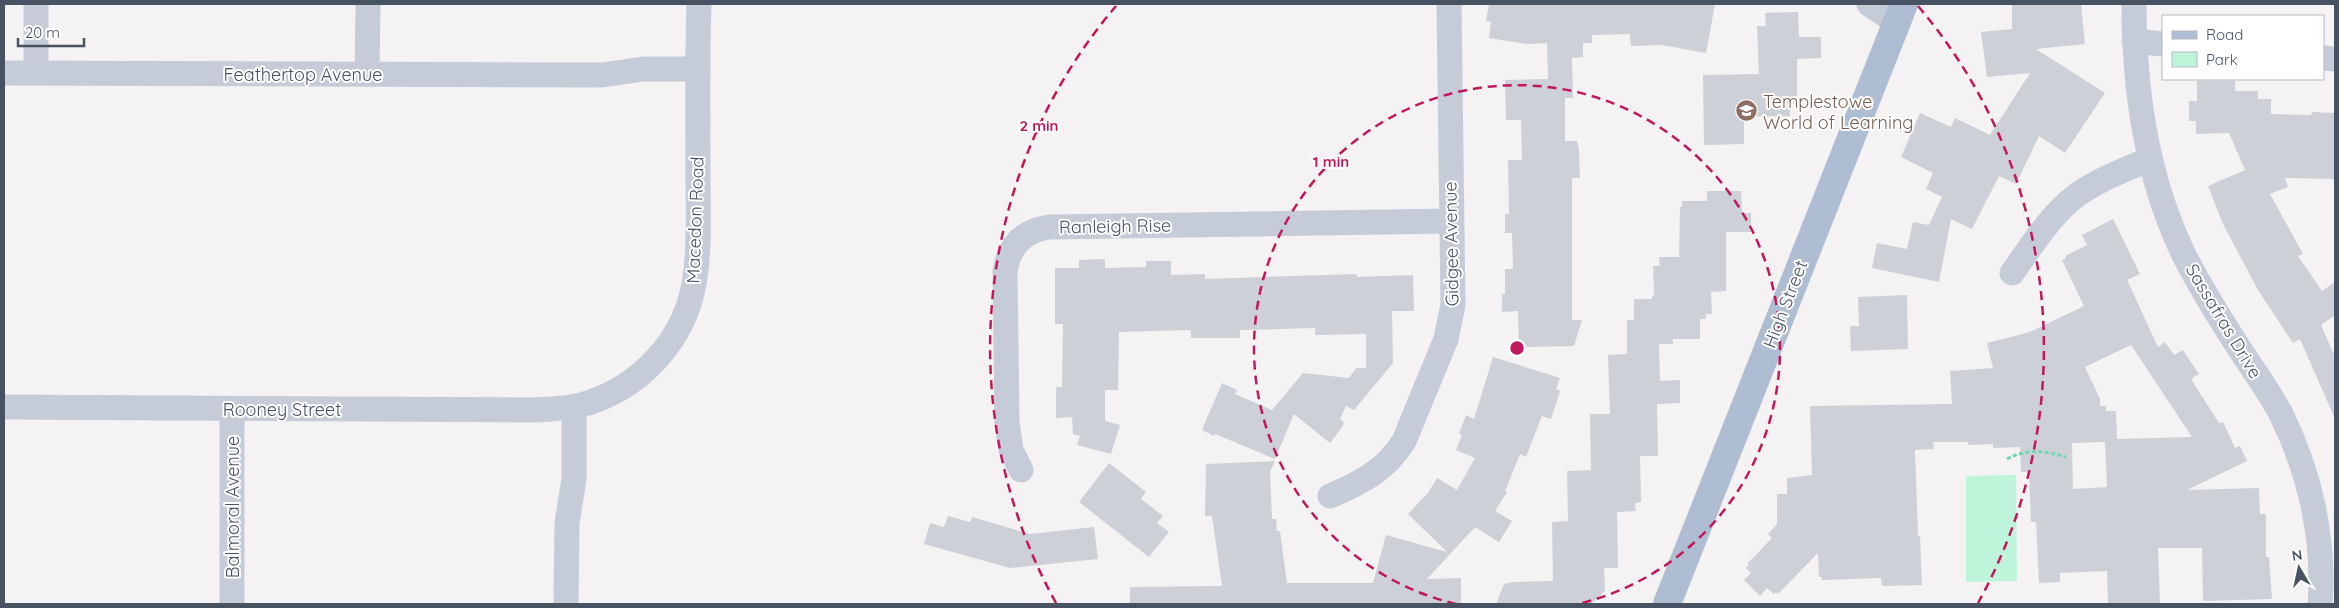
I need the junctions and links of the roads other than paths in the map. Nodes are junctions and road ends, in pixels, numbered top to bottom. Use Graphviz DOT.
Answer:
graph roads {
  1 [pos="36,4"];
  2 [pos="368,4"];
  3 [pos="698,4"];
  4 [pos="1449,4"];
  5 [pos="1869,4"];
  6 [pos="2134,4"];
  7 [pos="1900,13"];
  8 [pos="2134,41"];
  9 [pos="2162,44"];
  10 [pos="4,73"];
  11 [pos="36,73"];
  12 [pos="368,74"];
  13 [pos="698,76"];
  14 [pos="2150,159"];
  15 [pos="1451,221"];
  16 [pos="2012,273"];
  17 [pos="4,408"];
  18 [pos="567,408"];
  19 [pos="232,409"];
  20 [pos="1021,470"];
  21 [pos="1330,496"];
  22 [pos="2325,602"];
  23 [pos="232,604"];
  24 [pos="566,604"];
  25 [pos="1667,604"];
  1 -- 11 [label="street"];
  2 -- 12 [label="street"];
  3 -- 13 [label="street, Macedon Road"];
  4 -- 15 [label="street, Gidgee Avenue"];
  5 -- 7 [label="street"];
  6 -- 8 [label="street, Sassafras Drive"];
  7 -- 25 [label="main road, High Street"];
  8 -- 9 [label="street"];
  8 -- 14 [label="street, Sassafras Drive"];
  10 -- 11 [label="street, Feathertop Avenue"];
  11 -- 12 [label="street, Feathertop Avenue"];
  12 -- 13 [label="street, Feathertop Avenue"];
  13 -- 18 [label="street, Macedon Road"];
  14 -- 16 [label="street"];
  14 -- 22 [label="street, Sassafras Drive"];
  15 -- 20 [label="street, Ranleigh Rise"];
  15 -- 21 [label="street, Gidgee Avenue"];
  17 -- 19 [label="street, Rooney Street"];
  18 -- 19 [label="street, Rooney Street"];
  18 -- 24 [label="street"];
  19 -- 23 [label="street, Balmoral Avenue"];
}
